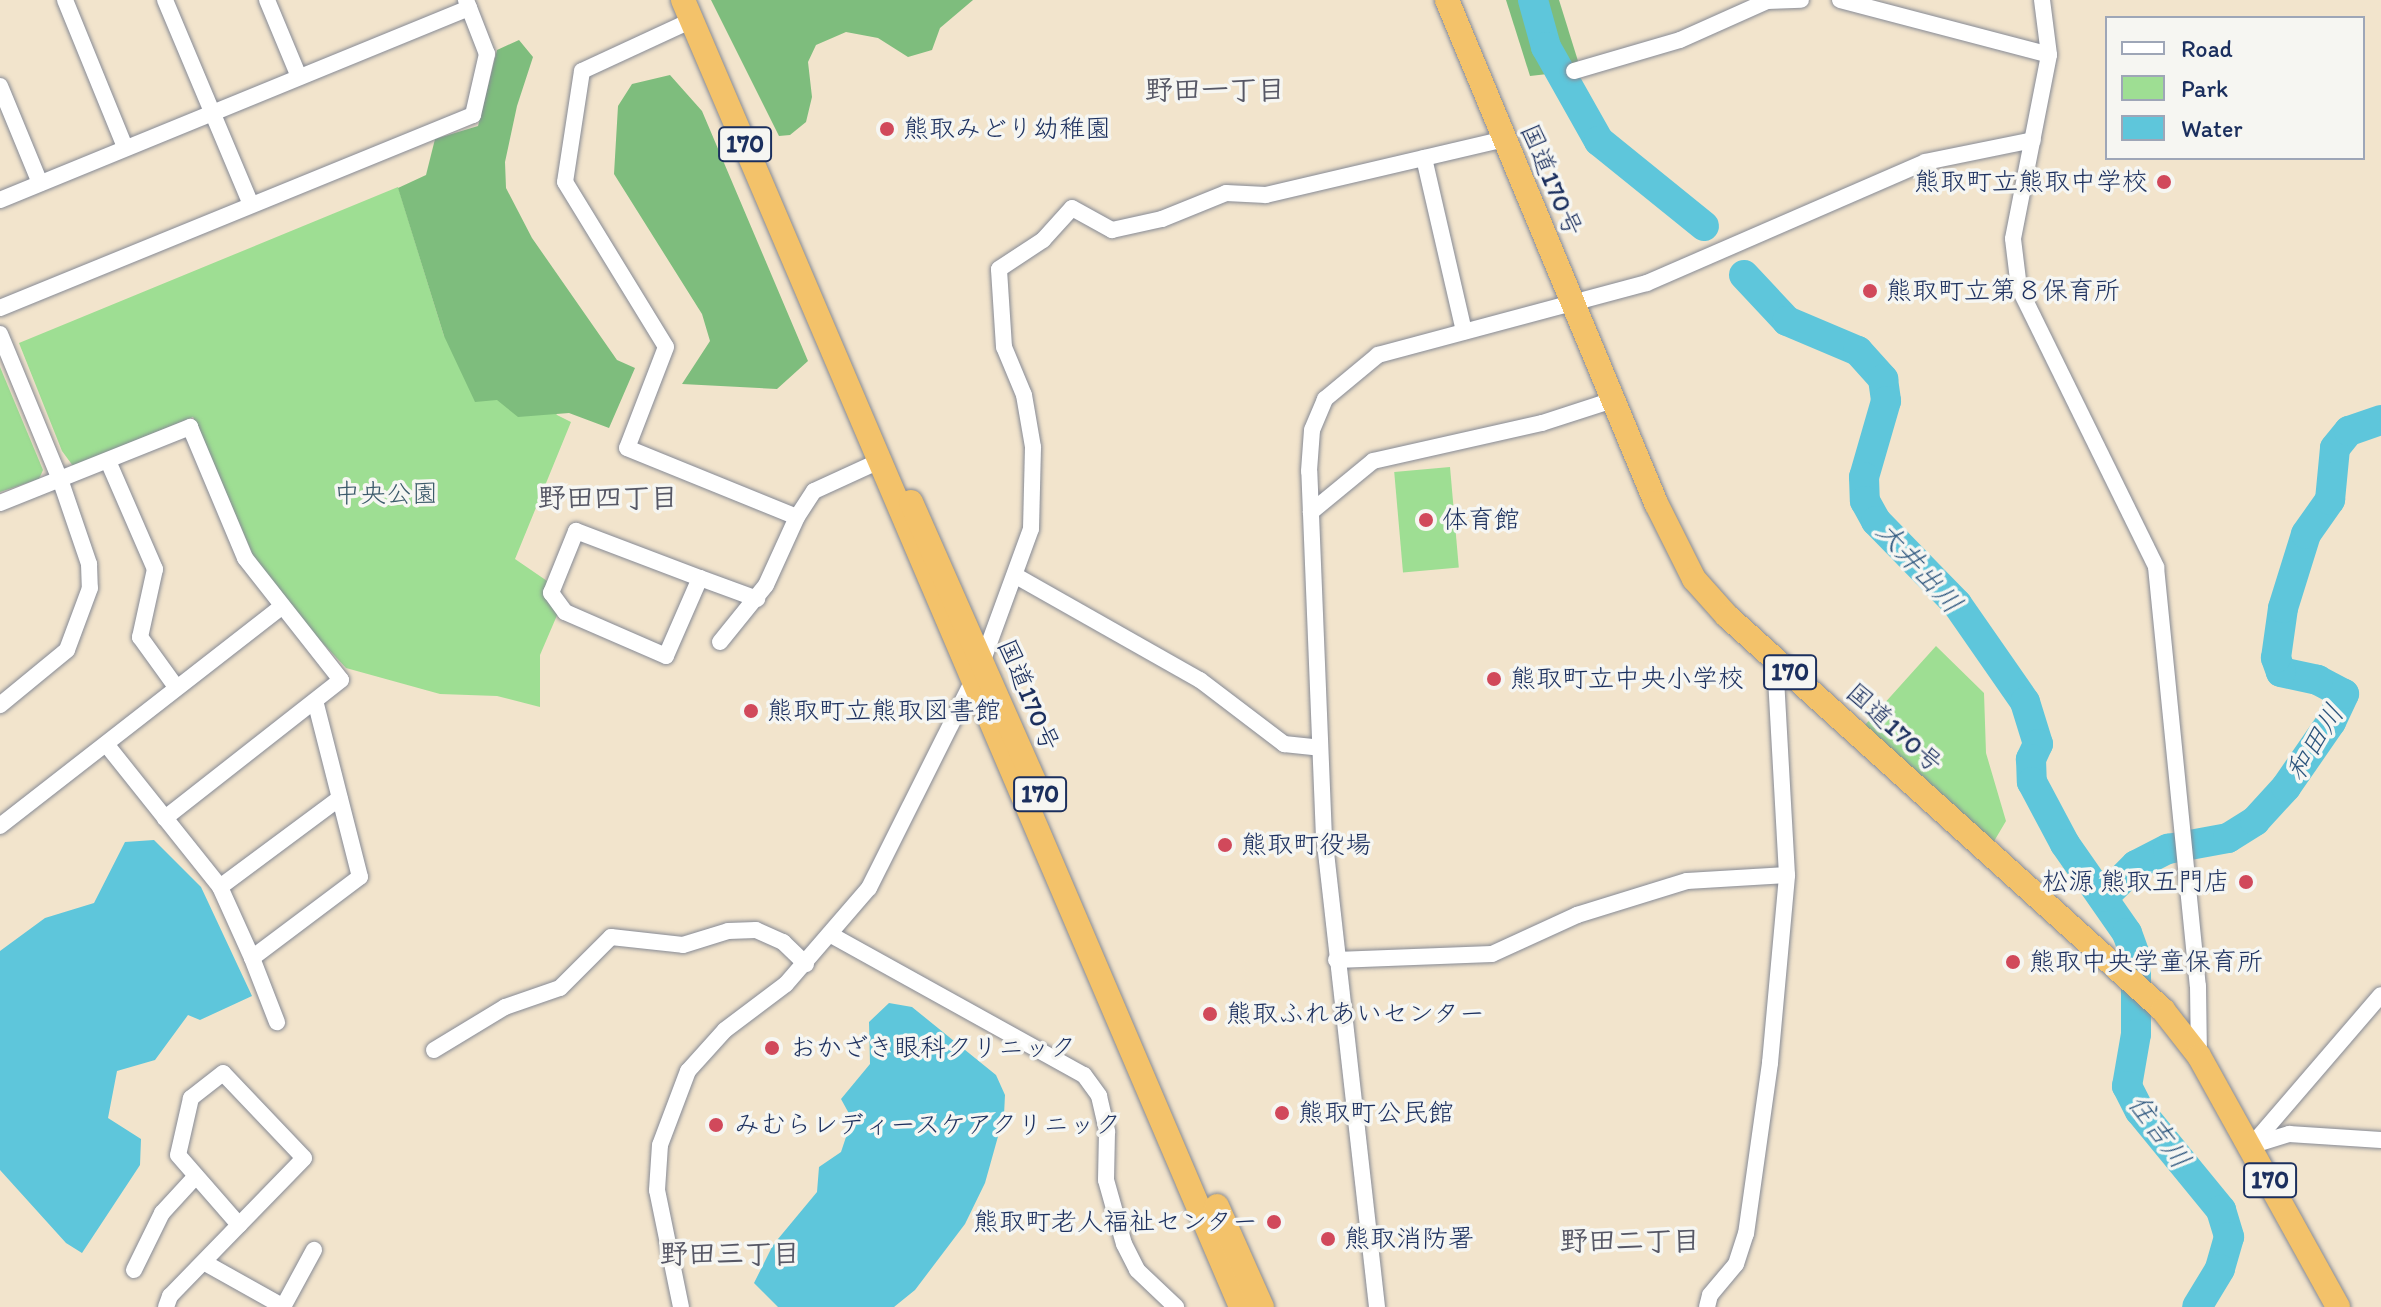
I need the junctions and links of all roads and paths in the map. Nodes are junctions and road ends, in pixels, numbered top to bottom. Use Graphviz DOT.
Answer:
graph roads {
  1 [pos="65,0"];
  2 [pos="165,0"];
  3 [pos="267,0"];
  4 [pos="1447,0"];
  5 [pos="1801,0"];
  6 [pos="1840,0"];
  7 [pos="2042,0"];
  8 [pos="468,4"];
  9 [pos="687,10"];
  10 [pos="2049,55"];
  11 [pos="1574,71"];
  12 [pos="299,77"];
  13 [pos="0,86"];
  14 [pos="211,113"];
  15 [pos="1504,139"];
  16 [pos="2033,140"];
  17 [pos="125,147"];
  18 [pos="1424,158"];
  19 [pos="40,183"];
  20 [pos="0,200"];
  21 [pos="251,205"];
  22 [pos="807,288"];
  23 [pos="1573,306"];
  24 [pos="0,308"];
  25 [pos="1464,331"];
  26 [pos="0,334"];
  27 [pos="1613,400"];
  28 [pos="108,461"];
  29 [pos="877,462"];
  30 [pos="61,482"];
  31 [pos="0,503"];
  32 [pos="1311,512"];
  33 [pos="797,517"];
  34 [pos="1016,576"];
  35 [pos="700,578"];
  36 [pos="757,599"];
  37 [pos="280,608"];
  38 [pos="720,642"];
  39 [pos="1775,659"];
  40 [pos="983,660"];
  41 [pos="971,682"];
  42 [pos="176,687"];
  43 [pos="316,704"];
  44 [pos="0,705"];
  45 [pos="106,744"];
  46 [pos="1320,748"];
  47 [pos="340,798"];
  48 [pos="165,818"];
  49 [pos="0,826"];
  50 [pos="1787,875"];
  51 [pos="220,887"];
  52 [pos="833,936"];
  53 [pos="252,958"];
  54 [pos="1336,960"];
  55 [pos="806,964"];
  56 [pos="2381,995"];
  57 [pos="277,1022"];
  58 [pos="434,1050"];
  59 [pos="2199,1056"];
  60 [pos="2381,1140"];
  61 [pos="2251,1146"];
  62 [pos="196,1176"];
  63 [pos="239,1225"];
  64 [pos="314,1250"];
  65 [pos="207,1264"];
  66 [pos="134,1270"];
  67 [pos="258,1301"];
  68 [pos="166,1307"];
  69 [pos="283,1307"];
  70 [pos="681,1307"];
  71 [pos="1176,1307"];
  72 [pos="1241,1307"];
  73 [pos="1262,1307"];
  74 [pos="1377,1307"];
  75 [pos="1707,1307"];
  76 [pos="2338,1307"];
  1 -- 17 [label="street"];
  2 -- 14 [label="street"];
  3 -- 12 [label="street"];
  4 -- 15 [label="highway, 国道170号 / 170"];
  5 -- 11 [label="street"];
  6 -- 10 [label="street"];
  7 -- 10 [label="street"];
  8 -- 12 [label="street"];
  8 -- 21 [label="street"];
  9 -- 22 [label="highway, 国道170号 / 170"];
  9 -- 33 [label="street"];
  10 -- 16 [label="street"];
  12 -- 14 [label="street"];
  13 -- 19 [label="street"];
  14 -- 17 [label="street"];
  14 -- 21 [label="street"];
  15 -- 18 [label="street"];
  15 -- 23 [label="highway, 国道170号 / 170"];
  16 -- 23 [label="street"];
  16 -- 59 [label="street"];
  17 -- 19 [label="street"];
  18 -- 25 [label="street"];
  18 -- 34 [label="street"];
  19 -- 20 [label="street"];
  21 -- 24 [label="street"];
  22 -- 29 [label="highway, 国道170号 / 170"];
  22 -- 40 [label="highway, 国道170号 / 170"];
  23 -- 25 [label="street"];
  23 -- 27 [label="highway, 国道170号 / 170"];
  25 -- 32 [label="street"];
  26 -- 30 [label="street"];
  27 -- 32 [label="street"];
  27 -- 39 [label="highway, 国道170号 / 170"];
  28 -- 30 [label="street"];
  28 -- 37 [label="street"];
  28 -- 42 [label="street"];
  29 -- 33 [label="street"];
  29 -- 41 [label="highway, 国道170号 / 170"];
  30 -- 31 [label="street"];
  30 -- 44 [label="street"];
  32 -- 46 [label="street"];
  33 -- 36 [label="street"];
  34 -- 40 [label="street"];
  34 -- 46 [label="street"];
  35 -- 35 [label="street"];
  35 -- 36 [label="street"];
  36 -- 38 [label="street"];
  37 -- 42 [label="street"];
  37 -- 43 [label="street"];
  39 -- 50 [label="street"];
  39 -- 59 [label="highway, 国道170号 / 170"];
  40 -- 41 [label="street"];
  40 -- 73 [label="highway, 国道170号 / 170"];
  41 -- 52 [label="street"];
  41 -- 72 [label="highway, 国道170号 / 170"];
  42 -- 45 [label="street"];
  43 -- 47 [label="street"];
  43 -- 48 [label="street"];
  45 -- 48 [label="street"];
  45 -- 49 [label="street"];
  46 -- 54 [label="street"];
  47 -- 51 [label="street"];
  47 -- 53 [label="street"];
  48 -- 51 [label="street"];
  50 -- 54 [label="street"];
  50 -- 75 [label="street"];
  51 -- 53 [label="street"];
  52 -- 55 [label="street"];
  52 -- 71 [label="street"];
  53 -- 57 [label="street"];
  54 -- 74 [label="street"];
  55 -- 58 [label="street"];
  55 -- 70 [label="street"];
  56 -- 61 [label="street"];
  59 -- 61 [label="highway, 国道170号 / 170"];
  60 -- 61 [label="street"];
  61 -- 76 [label="highway, 国道170号 / 170"];
  62 -- 63 [label="street"];
  62 -- 63 [label="street"];
  62 -- 66 [label="street"];
  63 -- 65 [label="street"];
  64 -- 69 [label="street"];
  65 -- 67 [label="street"];
  65 -- 68 [label="street"];
  67 -- 69 [label="street"];
}
